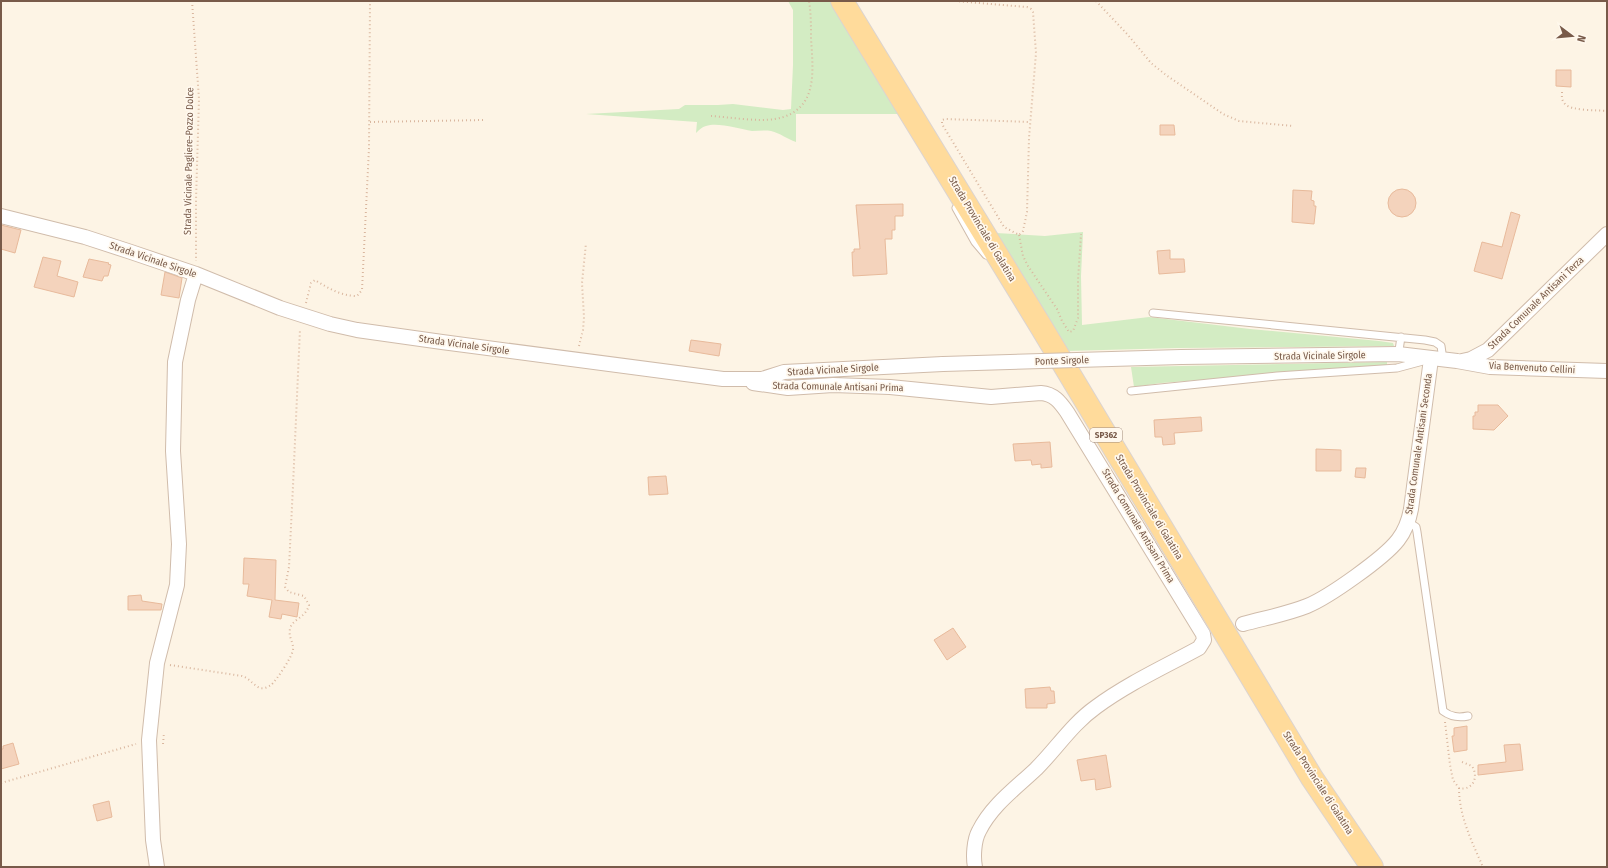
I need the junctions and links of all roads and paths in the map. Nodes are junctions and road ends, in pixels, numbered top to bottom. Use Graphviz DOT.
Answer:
graph roads {
  1 [pos="192,1"];
  2 [pos="370,1"];
  3 [pos="809,1"];
  4 [pos="842,1"];
  5 [pos="955,1"];
  6 [pos="1096,1"];
  7 [pos="1562,92"];
  8 [pos="1607,111"];
  9 [pos="710,116"];
  10 [pos="484,120"];
  11 [pos="370,122"];
  12 [pos="1030,122"];
  13 [pos="1293,126"];
  14 [pos="941,162"];
  15 [pos="950,193"];
  16 [pos="953,200"];
  17 [pos="1,216"];
  18 [pos="1081,234"];
  19 [pos="1607,234"];
  20 [pos="1019,235"];
  21 [pos="586,243"];
  22 [pos="196,274"];
  23 [pos="1012,279"];
  24 [pos="1153,313"];
  25 [pos="302,315"];
  26 [pos="1401,337"];
  27 [pos="1488,350"];
  28 [pos="1181,357"];
  29 [pos="576,359"];
  30 [pos="1436,359"];
  31 [pos="1398,361"];
  32 [pos="1458,361"];
  33 [pos="943,364"];
  34 [pos="1496,367"];
  35 [pos="1607,371"];
  36 [pos="743,379"];
  37 [pos="1131,391"];
  38 [pos="1408,522"];
  39 [pos="1243,624"];
  40 [pos="157,663"];
  41 [pos="1443,711"];
  42 [pos="1468,716"];
  43 [pos="165,726"];
  44 [pos="149,740"];
  45 [pos="163,750"];
  46 [pos="1460,760"];
  47 [pos="1,783"];
  48 [pos="1459,788"];
  49 [pos="157,867"];
  50 [pos="976,867"];
  51 [pos="1372,867"];
  52 [pos="1483,867"];
  1 -- 22 [label="path, Strada Vicinale Pagliere-Pozzo Dolce"];
  2 -- 11 [label="path"];
  3 -- 9 [label="path"];
  4 -- 14 [label="main road, Strada Provinciale di Galatina / SP362"];
  5 -- 12 [label="path"];
  6 -- 13 [label="path"];
  7 -- 8 [label="path"];
  10 -- 11 [label="path"];
  11 -- 25 [label="path"];
  12 -- 20 [label="path"];
  12 -- 20 [label="path"];
  14 -- 15 [label="lane"];
  14 -- 23 [label="main road, Strada Provinciale di Galatina / SP362"];
  16 -- 23 [label="lane"];
  17 -- 22 [label="street, Strada Vicinale Sirgole"];
  18 -- 20 [label="path"];
  19 -- 27 [label="street, Strada Comunale Antisani Terza"];
  21 -- 29 [label="path"];
  22 -- 25 [label="street, Strada Vicinale Sirgole"];
  22 -- 40 [label="street"];
  23 -- 51 [label="main road, Strada Provinciale di Galatina / SP362"];
  24 -- 26 [label="lane"];
  25 -- 29 [label="street, Strada Vicinale Sirgole"];
  25 -- 40 [label="path"];
  26 -- 30 [label="lane"];
  26 -- 31 [label="lane"];
  27 -- 32 [label="street, Strada Comunale Antisani Terza"];
  27 -- 34 [label="lane"];
  28 -- 31 [label="street, Strada Vicinale Sirgole"];
  28 -- 33 [label="street, Ponte Sirgole, bridge"];
  29 -- 36 [label="street, Strada Vicinale Sirgole"];
  30 -- 31 [label="street, Strada Vicinale Sirgole"];
  30 -- 32 [label="street, Strada Vicinale Sirgole"];
  30 -- 38 [label="street, Strada Comunale Antisani Seconda"];
  31 -- 37 [label="lane"];
  32 -- 34 [label="street, Via Benvenuto Cellini"];
  33 -- 36 [label="street, Strada Vicinale Sirgole"];
  34 -- 35 [label="street, Via Benvenuto Cellini"];
  36 -- 50 [label="street, Strada Comunale Antisani Prima"];
  38 -- 39 [label="street, Strada Comunale Antisani Seconda"];
  38 -- 41 [label="lane"];
  40 -- 44 [label="street"];
  41 -- 42 [label="lane"];
  41 -- 48 [label="path"];
  43 -- 45 [label="path"];
  44 -- 47 [label="path"];
  44 -- 49 [label="street"];
  46 -- 48 [label="path"];
  48 -- 52 [label="path"];
}
